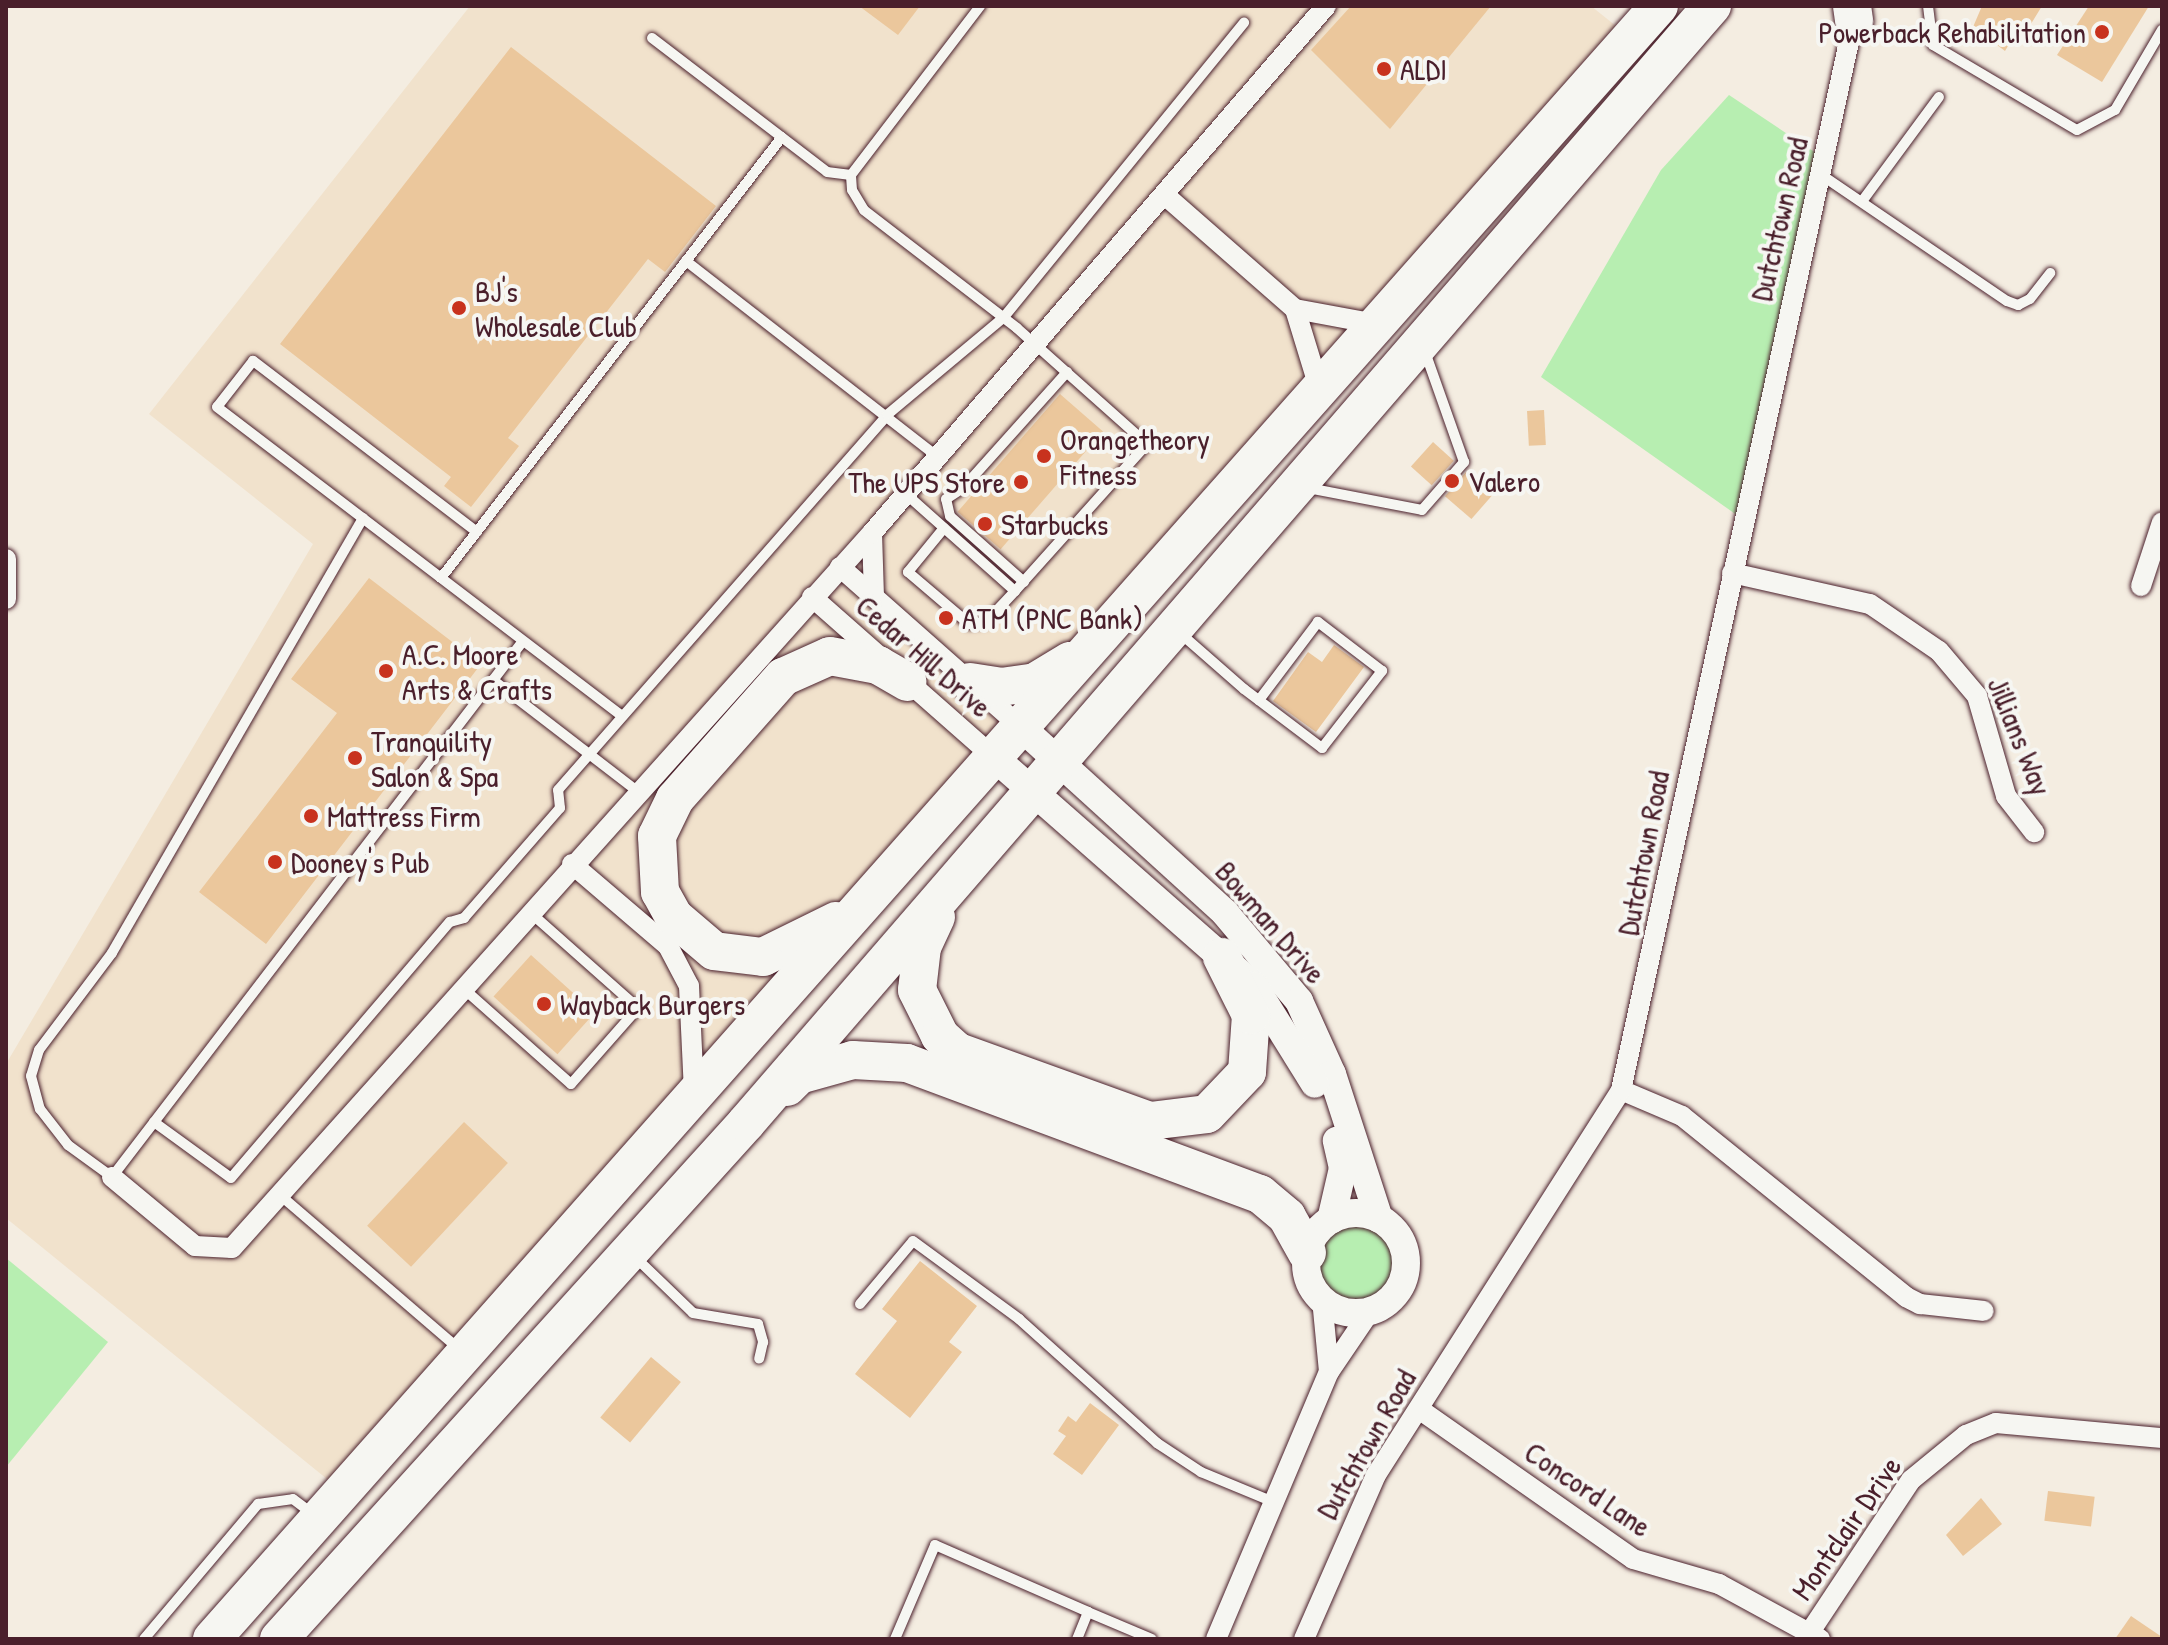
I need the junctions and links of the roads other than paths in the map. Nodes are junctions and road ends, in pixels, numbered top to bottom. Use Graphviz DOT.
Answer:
graph roads {
  1 [pos="980,6"];
  2 [pos="1326,6"];
  3 [pos="1659,6"];
  4 [pos="1712,6"];
  5 [pos="1928,6"];
  6 [pos="1854,11"];
  7 [pos="1244,23"];
  8 [pos="2162,30"];
  9 [pos="652,38"];
  10 [pos="1939,97"];
  11 [pos="782,137"];
  12 [pos="1820,174"];
  13 [pos="851,175"];
  14 [pos="1167,197"];
  15 [pos="1863,200"];
  16 [pos="686,261"];
  17 [pos="2050,273"];
  18 [pos="1295,309"];
  19 [pos="1004,317"];
  20 [pos="1381,325"];
  21 [pos="1422,343"];
  22 [pos="1036,345"];
  23 [pos="1067,372"];
  24 [pos="1321,392"];
  25 [pos="887,415"];
  26 [pos="938,457"];
  27 [pos="1298,486"];
  28 [pos="906,494"];
  29 [pos="949,495"];
  30 [pos="930,516"];
  31 [pos="363,518"];
  32 [pos="2162,522"];
  33 [pos="944,528"];
  34 [pos="477,532"];
  35 [pos="872,533"];
  36 [pos="6,559"];
  37 [pos="840,567"];
  38 [pos="1732,573"];
  39 [pos="441,578"];
  40 [pos="1024,582"];
  41 [pos="2141,586"];
  42 [pos="1015,591"];
  43 [pos="812,597"];
  44 [pos="874,597"];
  45 [pos="6,599"];
  46 [pos="1175,629"];
  47 [pos="523,641"];
  48 [pos="1090,650"];
  49 [pos="493,680"];
  50 [pos="908,682"];
  51 [pos="970,682"];
  52 [pos="1259,700"];
  53 [pos="622,716"];
  54 [pos="1022,728"];
  55 [pos="589,754"];
  56 [pos="996,759"];
  57 [pos="1061,762"];
  58 [pos="637,791"];
  59 [pos="1033,791"];
  60 [pos="2034,832"];
  61 [pos="980,853"];
  62 [pos="572,864"];
  63 [pos="880,889"];
  64 [pos="530,912"];
  65 [pos="1222,957"];
  66 [pos="464,989"];
  67 [pos="1621,1090"];
  68 [pos="694,1097"];
  69 [pos="154,1122"];
  70 [pos="746,1123"];
  71 [pos="112,1177"];
  72 [pos="280,1195"];
  73 [pos="1379,1219"];
  74 [pos="1331,1220"];
  75 [pos="629,1251"];
  76 [pos="1307,1253"];
  77 [pos="1322,1299"];
  78 [pos="860,1304"];
  79 [pos="1371,1310"];
  80 [pos="1984,1311"];
  81 [pos="464,1354"];
  82 [pos="759,1359"];
  83 [pos="1329,1372"];
  84 [pos="1419,1409"];
  85 [pos="2162,1438"];
  86 [pos="1278,1503"];
  87 [pos="319,1518"];
  88 [pos="1088,1612"];
  89 [pos="1815,1635"];
  90 [pos="143,1638"];
  91 [pos="1308,1638"];
  92 [pos="212,1639"];
  93 [pos="279,1639"];
  94 [pos="895,1639"];
  95 [pos="1077,1639"];
  96 [pos="1152,1639"];
  97 [pos="1216,1639"];
  1 -- 13 [label="lane"];
  2 -- 14 [label="street"];
  3 -- 20 [label="highway"];
  4 -- 21 [label="highway"];
  5 -- 8 [label="lane"];
  6 -- 12 [label="street, Dutchtown Road"];
  7 -- 19 [label="lane"];
  9 -- 11 [label="lane"];
  10 -- 15 [label="lane"];
  11 -- 13 [label="lane"];
  11 -- 16 [label="lane"];
  12 -- 15 [label="lane"];
  12 -- 38 [label="street, Dutchtown Road"];
  13 -- 19 [label="lane"];
  14 -- 18 [label="street"];
  14 -- 22 [label="street"];
  15 -- 17 [label="lane"];
  16 -- 25 [label="lane"];
  16 -- 34 [label="lane"];
  18 -- 20 [label="street"];
  18 -- 24 [label="street"];
  19 -- 22 [label="lane"];
  19 -- 25 [label="lane"];
  20 -- 24 [label="highway"];
  21 -- 27 [label="highway"];
  21 -- 27 [label="lane"];
  22 -- 23 [label="lane"];
  22 -- 26 [label="street"];
  23 -- 29 [label="lane"];
  23 -- 40 [label="lane"];
  24 -- 48 [label="highway"];
  25 -- 26 [label="lane"];
  25 -- 53 [label="lane"];
  26 -- 28 [label="street"];
  27 -- 46 [label="highway"];
  28 -- 30 [label="lane"];
  28 -- 35 [label="street"];
  29 -- 30 [label="lane"];
  29 -- 40 [label="lane"];
  30 -- 33 [label="lane"];
  31 -- 34 [label="lane"];
  31 -- 39 [label="lane"];
  31 -- 71 [label="lane"];
  32 -- 41 [label="street"];
  33 -- 42 [label="lane"];
  33 -- 42 [label="lane"];
  34 -- 39 [label="lane"];
  35 -- 37 [label="street"];
  35 -- 44 [label="street"];
  36 -- 45 [label="street"];
  37 -- 43 [label="street"];
  37 -- 44 [label="street, Cedar Hill Drive"];
  38 -- 60 [label="street, Jillians Way"];
  38 -- 67 [label="street, Dutchtown Road"];
  39 -- 47 [label="lane"];
  40 -- 42 [label="lane"];
  43 -- 50 [label="street, Cedar Hill Drive"];
  43 -- 58 [label="street"];
  44 -- 51 [label="street, Cedar Hill Drive"];
  46 -- 52 [label="lane"];
  46 -- 57 [label="highway"];
  47 -- 49 [label="lane"];
  47 -- 53 [label="lane"];
  48 -- 51 [label="highway"];
  48 -- 54 [label="highway"];
  49 -- 55 [label="lane"];
  49 -- 69 [label="lane"];
  50 -- 56 [label="street, Cedar Hill Drive"];
  50 -- 63 [label="highway"];
  51 -- 54 [label="street, Cedar Hill Drive"];
  52 -- 52 [label="lane"];
  53 -- 55 [label="lane"];
  54 -- 56 [label="highway"];
  54 -- 57 [label="street, Bowman Drive"];
  55 -- 58 [label="lane"];
  55 -- 69 [label="lane"];
  56 -- 59 [label="street, Bowman Drive"];
  56 -- 63 [label="highway"];
  57 -- 59 [label="highway"];
  57 -- 73 [label="street, Bowman Drive"];
  58 -- 62 [label="street"];
  59 -- 61 [label="highway"];
  59 -- 65 [label="street, Bowman Drive"];
  61 -- 65 [label="highway"];
  61 -- 70 [label="highway"];
  62 -- 64 [label="street"];
  62 -- 68 [label="street"];
  63 -- 68 [label="highway"];
  64 -- 66 [label="street"];
  64 -- 66 [label="lane"];
  65 -- 74 [label="street, Bowman Drive"];
  66 -- 72 [label="street"];
  67 -- 80 [label="street"];
  67 -- 84 [label="street, Dutchtown Road"];
  68 -- 81 [label="highway"];
  69 -- 71 [label="lane"];
  70 -- 75 [label="highway"];
  70 -- 76 [label="highway"];
  71 -- 72 [label="street"];
  72 -- 81 [label="lane"];
  73 -- 74 [label="street"];
  73 -- 79 [label="street"];
  74 -- 76 [label="street"];
  75 -- 82 [label="lane"];
  75 -- 93 [label="highway"];
  76 -- 77 [label="street"];
  77 -- 79 [label="street"];
  77 -- 83 [label="street"];
  78 -- 86 [label="lane"];
  79 -- 83 [label="street"];
  81 -- 87 [label="highway"];
  83 -- 86 [label="street"];
  84 -- 89 [label="street, Concord Lane"];
  84 -- 91 [label="street, Dutchtown Road"];
  85 -- 89 [label="street, Montclair Drive"];
  86 -- 97 [label="street"];
  87 -- 90 [label="lane"];
  87 -- 92 [label="highway"];
  88 -- 94 [label="lane"];
  88 -- 95 [label="lane"];
  88 -- 96 [label="lane"];
}
